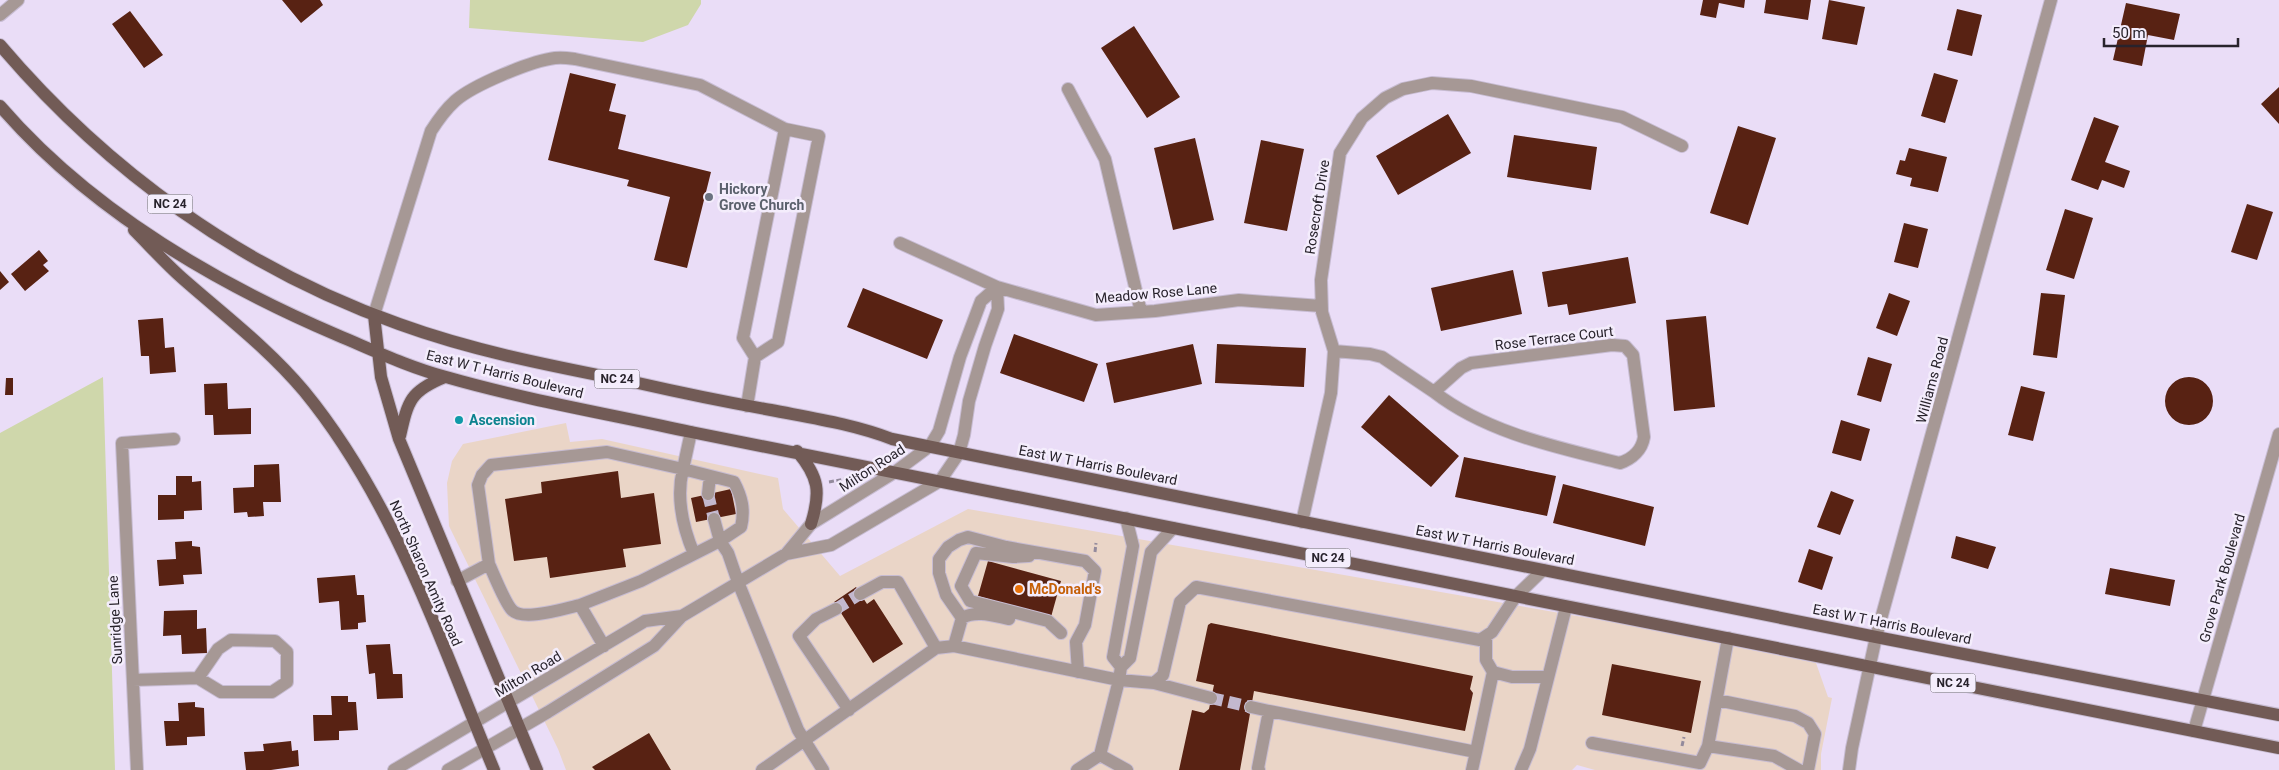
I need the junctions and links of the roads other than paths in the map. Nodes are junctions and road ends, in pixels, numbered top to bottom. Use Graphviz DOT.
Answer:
graph roads {
  1 [pos="18,0"];
  2 [pos="2051,0"];
  3 [pos="0,15"];
  4 [pos="0,45"];
  5 [pos="1068,89"];
  6 [pos="0,106"];
  7 [pos="785,129"];
  8 [pos="1682,146"];
  9 [pos="116,213"];
  10 [pos="900,243"];
  11 [pos="997,287"];
  12 [pos="1321,306"];
  13 [pos="1141,312"];
  14 [pos="374,315"];
  15 [pos="1334,351"];
  16 [pos="379,354"];
  17 [pos="755,357"];
  18 [pos="445,377"];
  19 [pos="1434,392"];
  20 [pos="747,406"];
  21 [pos="691,432"];
  22 [pos="2279,434"];
  23 [pos="174,439"];
  24 [pos="399,439"];
  25 [pos="930,446"];
  26 [pos="797,452"];
  27 [pos="959,452"];
  28 [pos="682,469"];
  29 [pos="895,472"];
  30 [pos="710,476"];
  31 [pos="940,481"];
  32 [pos="708,494"];
  33 [pos="1126,518"];
  34 [pos="714,519"];
  35 [pos="1302,522"];
  36 [pos="811,524"];
  37 [pos="1173,528"];
  38 [pos="720,540"];
  39 [pos="694,554"];
  40 [pos="786,554"];
  41 [pos="1046,555"];
  42 [pos="489,564"];
  43 [pos="1544,570"];
  44 [pos="457,581"];
  45 [pos="738,582"];
  46 [pos="860,594"];
  47 [pos="1516,596"];
  48 [pos="580,605"];
  49 [pos="1566,607"];
  50 [pos="836,609"];
  51 [pos="682,616"];
  52 [pos="962,618"];
  53 [pos="1061,633"];
  54 [pos="1486,636"];
  55 [pos="1876,637"];
  56 [pos="1728,638"];
  57 [pos="1076,642"];
  58 [pos="604,646"];
  59 [pos="954,646"];
  60 [pos="936,648"];
  61 [pos="1121,667"];
  62 [pos="1868,667"];
  63 [pos="1078,672"];
  64 [pos="1493,672"];
  65 [pos="1548,677"];
  66 [pos="198,678"];
  67 [pos="133,680"];
  68 [pos="1119,680"];
  69 [pos="1154,683"];
  70 [pos="1211,698"];
  71 [pos="1717,700"];
  72 [pos="2203,701"];
  73 [pos="508,703"];
  74 [pos="1251,707"];
  75 [pos="849,710"];
  76 [pos="1269,711"];
  77 [pos="2279,715"];
  78 [pos="474,723"];
  79 [pos="520,728"];
  80 [pos="2194,731"];
  81 [pos="804,741"];
  82 [pos="1592,743"];
  83 [pos="1708,746"];
  84 [pos="2279,748"];
  85 [pos="485,749"];
  86 [pos="1476,752"];
  87 [pos="1100,755"];
  88 [pos="137,770"];
  89 [pos="394,770"];
  90 [pos="448,770"];
  91 [pos="494,770"];
  92 [pos="537,770"];
  93 [pos="762,770"];
  94 [pos="823,770"];
  95 [pos="1077,770"];
  96 [pos="1127,770"];
  97 [pos="1259,770"];
  98 [pos="1472,770"];
  99 [pos="1521,770"];
  100 [pos="1799,770"];
  101 [pos="1808,770"];
  102 [pos="1849,770"];
  1 -- 3 [label="street"];
  2 -- 55 [label="street, Williams Road"];
  4 -- 14 [label="main road, East W T Harris Boulevard / NC 24"];
  5 -- 13 [label="street"];
  6 -- 9 [label="main road, East W T Harris Boulevard / NC 24"];
  7 -- 14 [label="street"];
  7 -- 17 [label="street"];
  7 -- 17 [label="street"];
  8 -- 12 [label="street, Rosecroft Drive"];
  9 -- 16 [label="main road, East W T Harris Boulevard / NC 24"];
  9 -- 78 [label="main road, North Sharon Amity Road"];
  10 -- 11 [label="street, Meadow Rose Lane"];
  11 -- 13 [label="street, Meadow Rose Lane"];
  11 -- 25 [label="street"];
  11 -- 27 [label="street"];
  12 -- 13 [label="street, Meadow Rose Lane"];
  12 -- 15 [label="street, Rosecroft Drive"];
  14 -- 16 [label="main road, North Sharon Amity Road"];
  14 -- 20 [label="main road, East W T Harris Boulevard / NC 24"];
  15 -- 19 [label="street, Rose Terrace Court"];
  15 -- 35 [label="street, Rosecroft Drive"];
  16 -- 18 [label="main road, East W T Harris Boulevard / NC 24"];
  16 -- 24 [label="main road, North Sharon Amity Road"];
  17 -- 20 [label="street"];
  18 -- 21 [label="main road, East W T Harris Boulevard / NC 24"];
  18 -- 24 [label="main road"];
  19 -- 19 [label="street, Rose Terrace Court"];
  20 -- 25 [label="main road, East W T Harris Boulevard / NC 24"];
  21 -- 26 [label="main road, East W T Harris Boulevard / NC 24"];
  21 -- 28 [label="street"];
  22 -- 72 [label="street, Grove Park Boulevard"];
  23 -- 67 [label="street, Sunridge Lane"];
  24 -- 44 [label="main road, North Sharon Amity Road"];
  25 -- 27 [label="main road, East W T Harris Boulevard / NC 24"];
  25 -- 29 [label="street, Milton Road"];
  26 -- 29 [label="main road, East W T Harris Boulevard / NC 24"];
  26 -- 36 [label="main road"];
  27 -- 31 [label="street"];
  27 -- 35 [label="main road, East W T Harris Boulevard / NC 24"];
  28 -- 30 [label="street"];
  28 -- 39 [label="street"];
  28 -- 42 [label="street"];
  29 -- 31 [label="main road, East W T Harris Boulevard / NC 24"];
  29 -- 36 [label="street, Milton Road"];
  30 -- 32 [label="street"];
  30 -- 38 [label="street"];
  31 -- 33 [label="main road, East W T Harris Boulevard / NC 24"];
  31 -- 40 [label="street, Milton Road"];
  33 -- 37 [label="main road, East W T Harris Boulevard / NC 24"];
  33 -- 61 [label="street"];
  34 -- 38 [label="street"];
  35 -- 43 [label="main road, East W T Harris Boulevard / NC 24"];
  36 -- 40 [label="street, Milton Road"];
  37 -- 47 [label="main road, East W T Harris Boulevard / NC 24"];
  37 -- 61 [label="street"];
  38 -- 39 [label="street"];
  38 -- 45 [label="street"];
  39 -- 48 [label="street"];
  40 -- 45 [label="street, Milton Road"];
  41 -- 52 [label="street"];
  41 -- 53 [label="street"];
  41 -- 57 [label="street"];
  42 -- 44 [label="street"];
  42 -- 48 [label="street"];
  43 -- 47 [label="street"];
  43 -- 55 [label="main road, East W T Harris Boulevard / NC 24"];
  44 -- 73 [label="main road, North Sharon Amity Road"];
  45 -- 51 [label="street, Milton Road"];
  45 -- 81 [label="street"];
  46 -- 60 [label="street"];
  47 -- 49 [label="main road, East W T Harris Boulevard / NC 24"];
  47 -- 54 [label="street"];
  48 -- 58 [label="street"];
  49 -- 56 [label="main road, East W T Harris Boulevard / NC 24"];
  49 -- 65 [label="street"];
  50 -- 75 [label="street"];
  51 -- 58 [label="street, Milton Road"];
  51 -- 79 [label="street, Milton Road"];
  52 -- 53 [label="street"];
  52 -- 59 [label="street"];
  53 -- 57 [label="street"];
  54 -- 64 [label="street"];
  54 -- 69 [label="street"];
  55 -- 62 [label="street, Williams Road"];
  55 -- 72 [label="main road, East W T Harris Boulevard / NC 24"];
  56 -- 62 [label="main road, East W T Harris Boulevard / NC 24"];
  56 -- 71 [label="street"];
  57 -- 63 [label="street"];
  58 -- 73 [label="street, Milton Road"];
  59 -- 60 [label="street"];
  59 -- 63 [label="street"];
  60 -- 75 [label="street"];
  61 -- 68 [label="street"];
  62 -- 80 [label="main road, East W T Harris Boulevard / NC 24"];
  62 -- 102 [label="street, Williams Road"];
  63 -- 68 [label="street"];
  64 -- 65 [label="street"];
  64 -- 86 [label="street"];
  65 -- 99 [label="street"];
  66 -- 66 [label="street"];
  66 -- 67 [label="street"];
  67 -- 88 [label="street, Sunridge Lane"];
  68 -- 69 [label="street"];
  68 -- 87 [label="street"];
  69 -- 70 [label="street"];
  71 -- 83 [label="street"];
  71 -- 101 [label="street"];
  72 -- 77 [label="main road, East W T Harris Boulevard / NC 24"];
  72 -- 80 [label="street, Grove Park Boulevard"];
  73 -- 78 [label="street, Milton Road"];
  73 -- 79 [label="main road, North Sharon Amity Road"];
  74 -- 76 [label="street"];
  75 -- 81 [label="street"];
  76 -- 86 [label="street"];
  76 -- 97 [label="street"];
  78 -- 85 [label="main road, North Sharon Amity Road"];
  78 -- 89 [label="street, Milton Road"];
  79 -- 85 [label="street, Milton Road"];
  79 -- 92 [label="main road, North Sharon Amity Road"];
  80 -- 84 [label="main road, East W T Harris Boulevard / NC 24"];
  81 -- 93 [label="street"];
  81 -- 94 [label="street"];
  82 -- 83 [label="street"];
  83 -- 100 [label="street"];
  85 -- 90 [label="street, Milton Road"];
  85 -- 91 [label="main road, North Sharon Amity Road"];
  86 -- 98 [label="street"];
  87 -- 95 [label="street"];
  87 -- 96 [label="street"];
}
